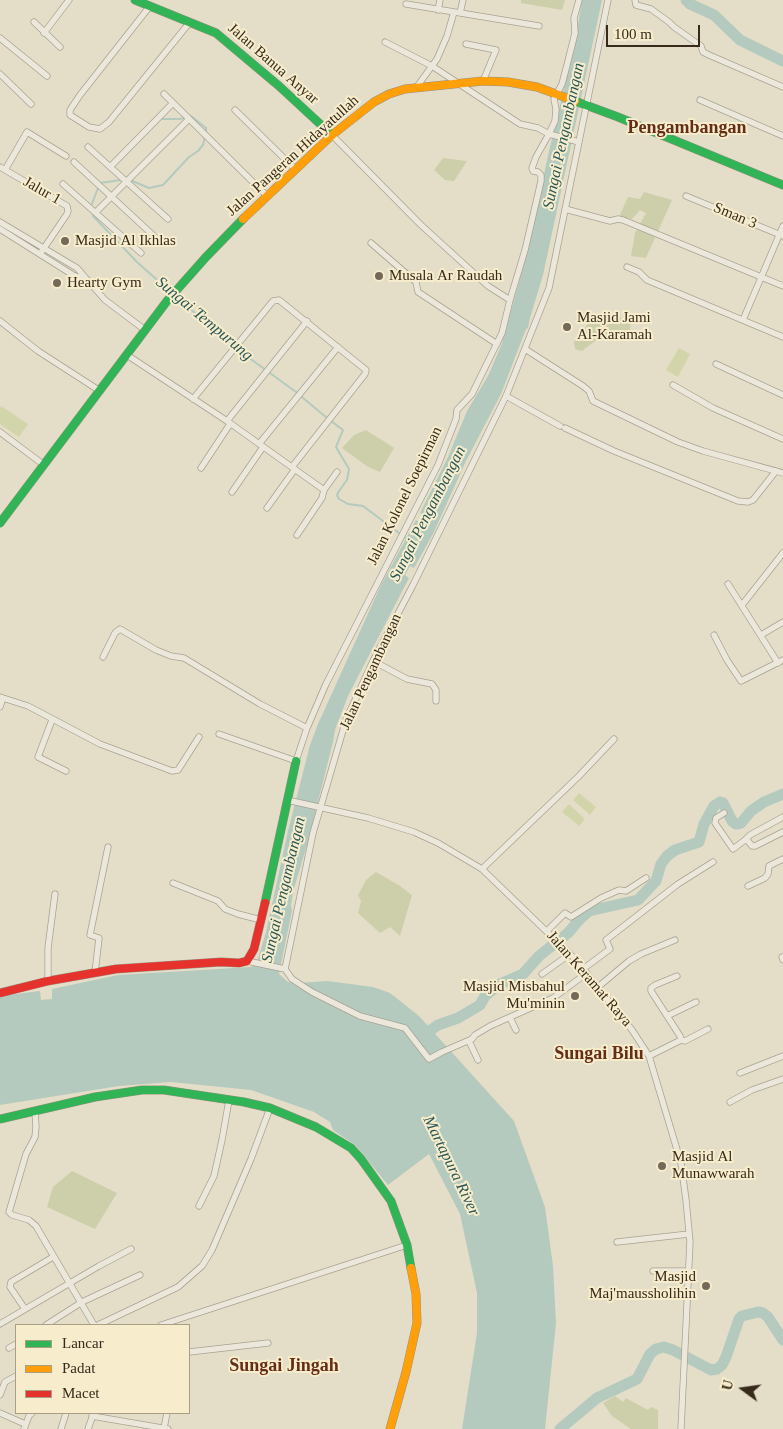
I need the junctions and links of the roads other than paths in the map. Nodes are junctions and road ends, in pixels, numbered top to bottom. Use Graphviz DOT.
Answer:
graph roads {
  1 [pos="69,0"];
  2 [pos="135,0"];
  3 [pos="440,0"];
  4 [pos="463,0"];
  5 [pos="579,0"];
  6 [pos="608,0"];
  7 [pos="635,0"];
  8 [pos="406,4"];
  9 [pos="150,6"];
  10 [pos="438,10"];
  11 [pos="457,13"];
  12 [pos="34,22"];
  13 [pos="190,22"];
  14 [pos="539,26"];
  15 [pos="44,33"];
  16 [pos="0,38"];
  17 [pos="385,42"];
  18 [pos="466,44"];
  19 [pos="60,47"];
  20 [pos="432,66"];
  21 [pos="0,74"];
  22 [pos="47,76"];
  23 [pos="483,81"];
  24 [pos="457,83"];
  25 [pos="783,87"];
  26 [pos="416,88"];
  27 [pos="164,94"];
  28 [pos="558,95"];
  29 [pos="700,100"];
  30 [pos="173,103"];
  31 [pos="31,104"];
  32 [pos="584,104"];
  33 [pos="235,110"];
  34 [pos="189,119"];
  35 [pos="551,134"];
  36 [pos="332,135"];
  37 [pos="783,136"];
  38 [pos="576,142"];
  39 [pos="88,147"];
  40 [pos="66,156"];
  41 [pos="74,162"];
  42 [pos="110,167"];
  43 [pos="3,168"];
  44 [pos="296,169"];
  45 [pos="126,181"];
  46 [pos="64,184"];
  47 [pos="783,185"];
  48 [pos="111,196"];
  49 [pos="267,196"];
  50 [pos="686,196"];
  51 [pos="566,209"];
  52 [pos="96,212"];
  53 [pos="168,219"];
  54 [pos="0,222"];
  55 [pos="783,226"];
  56 [pos="0,229"];
  57 [pos="781,235"];
  58 [pos="155,237"];
  59 [pos="371,243"];
  60 [pos="44,248"];
  61 [pos="141,253"];
  62 [pos="40,254"];
  63 [pos="627,267"];
  64 [pos="761,277"];
  65 [pos="90,282"];
  66 [pos="783,286"];
  67 [pos="510,300"];
  68 [pos="743,320"];
  69 [pos="0,321"];
  70 [pos="307,321"];
  71 [pos="145,330"];
  72 [pos="783,337"];
  73 [pos="497,344"];
  74 [pos="338,347"];
  75 [pos="525,349"];
  76 [pos="127,355"];
  77 [pos="716,364"];
  78 [pos="672,385"];
  79 [pos="100,391"];
  80 [pos="783,395"];
  81 [pos="506,396"];
  82 [pos="193,399"];
  83 [pos="228,422"];
  84 [pos="0,432"];
  85 [pos="783,439"];
  86 [pos="261,446"];
  87 [pos="44,465"];
  88 [pos="201,468"];
  89 [pos="294,468"];
  90 [pos="337,472"];
  91 [pos="780,472"];
  92 [pos="324,490"];
  93 [pos="232,492"];
  94 [pos="268,508"];
  95 [pos="0,523"];
  96 [pos="297,535"];
  97 [pos="783,553"];
  98 [pos="728,584"];
  99 [pos="742,605"];
  100 [pos="783,622"];
  101 [pos="714,635"];
  102 [pos="761,635"];
  103 [pos="103,657"];
  104 [pos="373,661"];
  105 [pos="780,661"];
  106 [pos="1,697"];
  107 [pos="436,701"];
  108 [pos="0,707"];
  109 [pos="52,720"];
  110 [pos="307,728"];
  111 [pos="219,734"];
  112 [pos="198,737"];
  113 [pos="614,739"];
  114 [pos="296,761"];
  115 [pos="66,771"];
  116 [pos="290,801"];
  117 [pos="320,807"];
  118 [pos="724,813"];
  119 [pos="783,817"];
  120 [pos="783,832"];
  121 [pos="745,840"];
  122 [pos="108,847"];
  123 [pos="783,858"];
  124 [pos="713,862"];
  125 [pos="482,868"];
  126 [pos="646,878"];
  127 [pos="173,883"];
  128 [pos="748,886"];
  129 [pos="54,894"];
  130 [pos="261,920"];
  131 [pos="547,931"];
  132 [pos="675,940"];
  133 [pos="570,954"];
  134 [pos="251,962"];
  135 [pos="284,968"];
  136 [pos="585,971"];
  137 [pos="95,973"];
  138 [pos="542,974"];
  139 [pos="677,976"];
  140 [pos="48,981"];
  141 [pos="598,987"];
  142 [pos="0,993"];
  143 [pos="696,1002"];
  144 [pos="667,1016"];
  145 [pos="510,1018"];
  146 [pos="708,1029"];
  147 [pos="516,1030"];
  148 [pos="681,1040"];
  149 [pos="468,1041"];
  150 [pos="649,1056"];
  151 [pos="783,1056"];
  152 [pos="478,1060"];
  153 [pos="740,1073"];
  154 [pos="783,1079"];
  155 [pos="229,1100"];
  156 [pos="730,1102"];
  157 [pos="270,1108"];
  158 [pos="36,1112"];
  159 [pos="0,1119"];
  160 [pos="199,1206"];
  161 [pos="689,1234"];
  162 [pos="617,1242"];
  163 [pos="407,1245"];
  164 [pos="131,1249"];
  165 [pos="53,1256"];
  166 [pos="653,1270"];
  167 [pos="689,1271"];
  168 [pos="140,1274"];
  169 [pos="69,1282"];
  170 [pos="82,1302"];
  171 [pos="24,1309"];
  172 [pos="0,1324"];
  173 [pos="48,1324"];
  174 [pos="93,1324"];
  175 [pos="100,1324"];
  176 [pos="164,1324"];
  177 [pos="268,1343"];
  178 [pos="15,1345"];
  179 [pos="9,1348"];
  180 [pos="190,1352"];
  181 [pos="15,1376"];
  182 [pos="2,1381"];
  183 [pos="0,1395"];
  184 [pos="0,1413"];
  185 [pos="31,1414"];
  186 [pos="66,1414"];
  187 [pos="93,1414"];
  188 [pos="167,1414"];
  189 [pos="25,1426"];
  190 [pos="164,1428"];
  191 [pos="61,1429"];
  192 [pos="88,1429"];
  193 [pos="168,1429"];
  194 [pos="390,1429"];
  195 [pos="681,1429"];
  1 -- 15 [label="street"];
  2 -- 9 [label="street, Jalan Banua Anyar"];
  3 -- 10 [label="street"];
  4 -- 11 [label="street"];
  5 -- 28 [label="street"];
  6 -- 32 [label="street, Jalan Pengambangan"];
  7 -- 25 [label="street"];
  8 -- 10 [label="street"];
  9 -- 13 [label="street, Jalan Banua Anyar"];
  9 -- 13 [label="street"];
  10 -- 11 [label="street"];
  11 -- 14 [label="street"];
  11 -- 20 [label="street"];
  12 -- 15 [label="street"];
  13 -- 36 [label="street, Jalan Banua Anyar"];
  15 -- 19 [label="street"];
  16 -- 22 [label="street"];
  17 -- 20 [label="street"];
  18 -- 23 [label="street"];
  20 -- 24 [label="street"];
  20 -- 26 [label="street"];
  21 -- 31 [label="street"];
  23 -- 24 [label="street, Jalan Pangeran Hidayatullah"];
  23 -- 28 [label="street, Jalan Pangeran Hidayatullah"];
  24 -- 26 [label="street, Jalan Pangeran Hidayatullah"];
  24 -- 35 [label="street"];
  26 -- 36 [label="street, Jalan Pangeran Hidayatullah"];
  27 -- 30 [label="street"];
  28 -- 32 [label="street, Jalan Pangeran Hidayatullah"];
  28 -- 35 [label="street, Jalan Kolonel Soepirman"];
  29 -- 37 [label="street"];
  30 -- 34 [label="street"];
  30 -- 42 [label="street"];
  32 -- 38 [label="street, Jalan Pengambangan"];
  32 -- 47 [label="street, Jalan Pangeran Hidayatullah"];
  33 -- 44 [label="street"];
  34 -- 45 [label="street"];
  34 -- 49 [label="street"];
  35 -- 38 [label="street"];
  35 -- 67 [label="street, Jalan Kolonel Soepirman"];
  36 -- 44 [label="street, Jalan Pangeran Hidayatullah"];
  36 -- 67 [label="street"];
  38 -- 51 [label="street, Jalan Pengambangan"];
  39 -- 42 [label="street"];
  40 -- 43 [label="street"];
  41 -- 48 [label="street"];
  42 -- 45 [label="street"];
  43 -- 60 [label="street, Jalur 1"];
  44 -- 49 [label="street, Jalan Pangeran Hidayatullah"];
  45 -- 48 [label="street"];
  45 -- 53 [label="street"];
  46 -- 52 [label="street"];
  48 -- 52 [label="street"];
  48 -- 58 [label="street"];
  49 -- 71 [label="street, Jalan Pangeran Hidayatullah"];
  50 -- 57 [label="street, Sman 3"];
  51 -- 64 [label="street"];
  51 -- 75 [label="street, Jalan Pengambangan"];
  52 -- 61 [label="street"];
  54 -- 60 [label="street"];
  55 -- 57 [label="street"];
  56 -- 62 [label="street"];
  57 -- 64 [label="street"];
  59 -- 73 [label="street"];
  60 -- 62 [label="street"];
  60 -- 65 [label="street"];
  62 -- 65 [label="street"];
  63 -- 68 [label="street"];
  64 -- 66 [label="street"];
  64 -- 68 [label="street"];
  65 -- 71 [label="street"];
  67 -- 73 [label="street, Jalan Kolonel Soepirman"];
  68 -- 72 [label="street"];
  69 -- 79 [label="street"];
  70 -- 74 [label="street"];
  70 -- 82 [label="street"];
  70 -- 83 [label="street"];
  71 -- 76 [label="street, Jalan Pangeran Hidayatullah"];
  73 -- 110 [label="street, Jalan Kolonel Soepirman"];
  74 -- 86 [label="street"];
  74 -- 89 [label="street"];
  75 -- 81 [label="street, Jalan Pengambangan"];
  75 -- 91 [label="street"];
  76 -- 79 [label="street, Jalan Pangeran Hidayatullah"];
  76 -- 82 [label="street"];
  77 -- 80 [label="street"];
  78 -- 85 [label="street"];
  79 -- 87 [label="street, Jalan Pangeran Hidayatullah"];
  81 -- 91 [label="street"];
  81 -- 104 [label="street, Jalan Pengambangan"];
  82 -- 83 [label="street"];
  83 -- 86 [label="street"];
  83 -- 88 [label="street"];
  84 -- 87 [label="street"];
  86 -- 89 [label="street"];
  86 -- 93 [label="street"];
  87 -- 95 [label="street, Jalan Pangeran Hidayatullah"];
  89 -- 92 [label="street"];
  89 -- 94 [label="street"];
  90 -- 92 [label="street"];
  92 -- 96 [label="street"];
  97 -- 99 [label="street"];
  98 -- 99 [label="street"];
  99 -- 102 [label="street"];
  100 -- 102 [label="street"];
  101 -- 105 [label="street"];
  102 -- 105 [label="street"];
  103 -- 110 [label="street"];
  104 -- 107 [label="street"];
  104 -- 117 [label="street, Jalan Pengambangan"];
  106 -- 108 [label="street"];
  106 -- 109 [label="street"];
  109 -- 112 [label="street"];
  109 -- 115 [label="street"];
  110 -- 114 [label="street, Jalan Kolonel Soepirman"];
  111 -- 114 [label="street"];
  113 -- 125 [label="street"];
  114 -- 116 [label="street, Jalan Kolonel Soepirman"];
  116 -- 117 [label="street, Jalan Keramat Raya"];
  116 -- 130 [label="street, Jalan Kolonel Soepirman"];
  117 -- 125 [label="street, Jalan Keramat Raya"];
  117 -- 135 [label="street, Jalan Pengambangan"];
  118 -- 121 [label="street"];
  119 -- 121 [label="street"];
  120 -- 121 [label="street"];
  122 -- 137 [label="street"];
  123 -- 128 [label="street"];
  124 -- 136 [label="street"];
  125 -- 131 [label="street, Jalan Keramat Raya"];
  126 -- 131 [label="street"];
  127 -- 130 [label="street"];
  129 -- 140 [label="street"];
  130 -- 134 [label="street, Jalan Kolonel Soepirman"];
  131 -- 133 [label="street, Jalan Keramat Raya"];
  132 -- 141 [label="street"];
  133 -- 136 [label="street, Jalan Keramat Raya"];
  133 -- 138 [label="street"];
  134 -- 135 [label="street"];
  134 -- 137 [label="street"];
  135 -- 149 [label="street"];
  136 -- 141 [label="street, Jalan Keramat Raya"];
  136 -- 145 [label="street"];
  137 -- 140 [label="street"];
  139 -- 144 [label="street"];
  140 -- 142 [label="street"];
  141 -- 150 [label="street, Jalan Keramat Raya"];
  143 -- 144 [label="street"];
  144 -- 148 [label="street"];
  145 -- 147 [label="street"];
  145 -- 149 [label="street"];
  146 -- 148 [label="street"];
  148 -- 150 [label="street"];
  149 -- 152 [label="street"];
  150 -- 161 [label="street, Jalan Keramat Raya"];
  151 -- 153 [label="street"];
  154 -- 156 [label="street"];
  155 -- 157 [label="street"];
  155 -- 158 [label="street"];
  155 -- 160 [label="street"];
  157 -- 163 [label="street"];
  157 -- 175 [label="street"];
  158 -- 159 [label="street"];
  158 -- 165 [label="street"];
  161 -- 162 [label="street"];
  161 -- 167 [label="street, Jalan Keramat Raya"];
  163 -- 176 [label="street"];
  163 -- 194 [label="street"];
  164 -- 169 [label="street"];
  165 -- 169 [label="street"];
  165 -- 171 [label="street"];
  166 -- 167 [label="street"];
  167 -- 195 [label="street, Jalan Keramat Raya"];
  168 -- 170 [label="street"];
  169 -- 170 [label="street"];
  169 -- 171 [label="street"];
  170 -- 173 [label="street"];
  170 -- 174 [label="street"];
  171 -- 172 [label="street"];
  177 -- 180 [label="street"];
  178 -- 179 [label="street"];
  181 -- 182 [label="street"];
  182 -- 183 [label="street"];
  184 -- 189 [label="street"];
  185 -- 189 [label="street"];
  186 -- 191 [label="street"];
  187 -- 190 [label="street"];
  187 -- 192 [label="street"];
  188 -- 190 [label="street"];
  190 -- 193 [label="street"];
}
